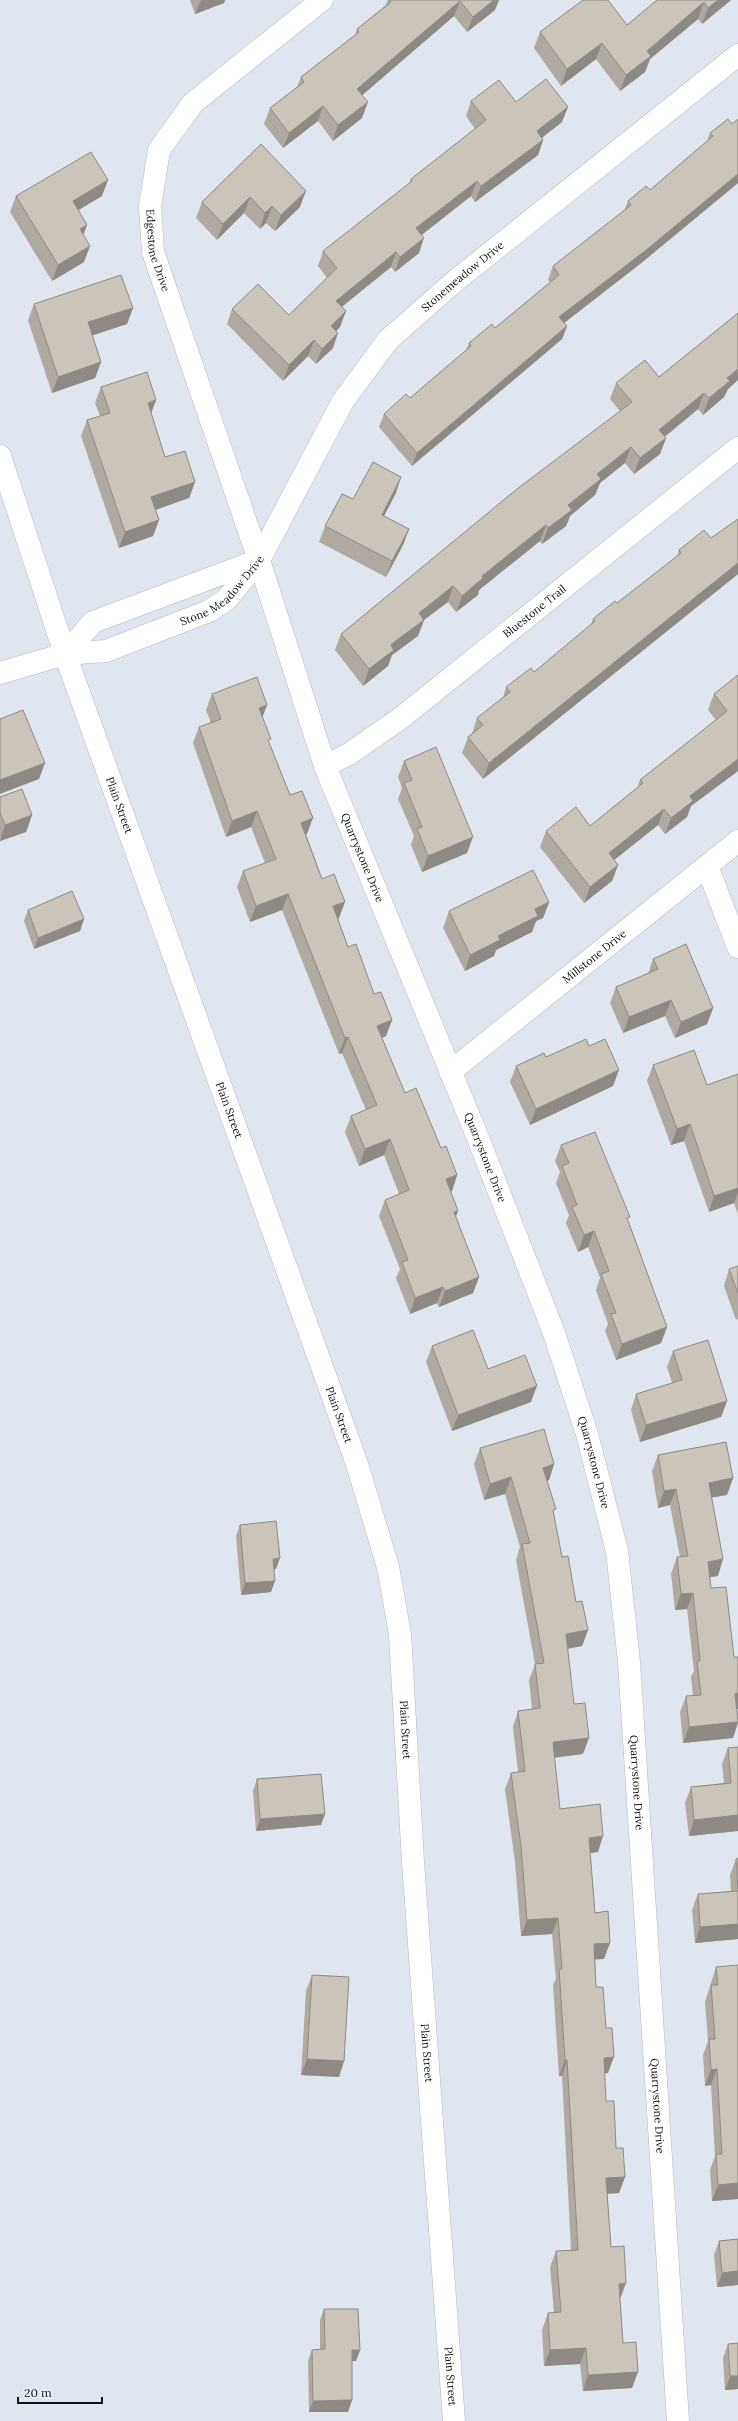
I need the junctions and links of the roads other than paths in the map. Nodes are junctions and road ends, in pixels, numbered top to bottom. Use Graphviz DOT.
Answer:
graph roads {
  1 [pos="313,3"];
  2 [pos="738,55"];
  3 [pos="738,448"];
  4 [pos="0,456"];
  5 [pos="259,560"];
  6 [pos="65,654"];
  7 [pos="0,673"];
  8 [pos="325,766"];
  9 [pos="738,841"];
  10 [pos="707,866"];
  11 [pos="738,947"];
  12 [pos="450,1072"];
  13 [pos="454,2421"];
  14 [pos="678,2421"];
  1 -- 5 [label="street, Edgestone Drive"];
  2 -- 5 [label="street, Stonemeadow Drive"];
  3 -- 8 [label="street, Bluestone Trail"];
  4 -- 6 [label="street, Plain Street"];
  5 -- 6 [label="street, Stone Meadow Drive"];
  5 -- 6 [label="street, Stone Meadow Drive"];
  5 -- 8 [label="street, Quarrystone Drive"];
  6 -- 7 [label="street"];
  6 -- 13 [label="street, Plain Street"];
  8 -- 12 [label="street, Quarrystone Drive"];
  9 -- 10 [label="street, Millstone Drive"];
  10 -- 11 [label="street"];
  10 -- 12 [label="street, Millstone Drive"];
  12 -- 14 [label="street, Quarrystone Drive"];
}
